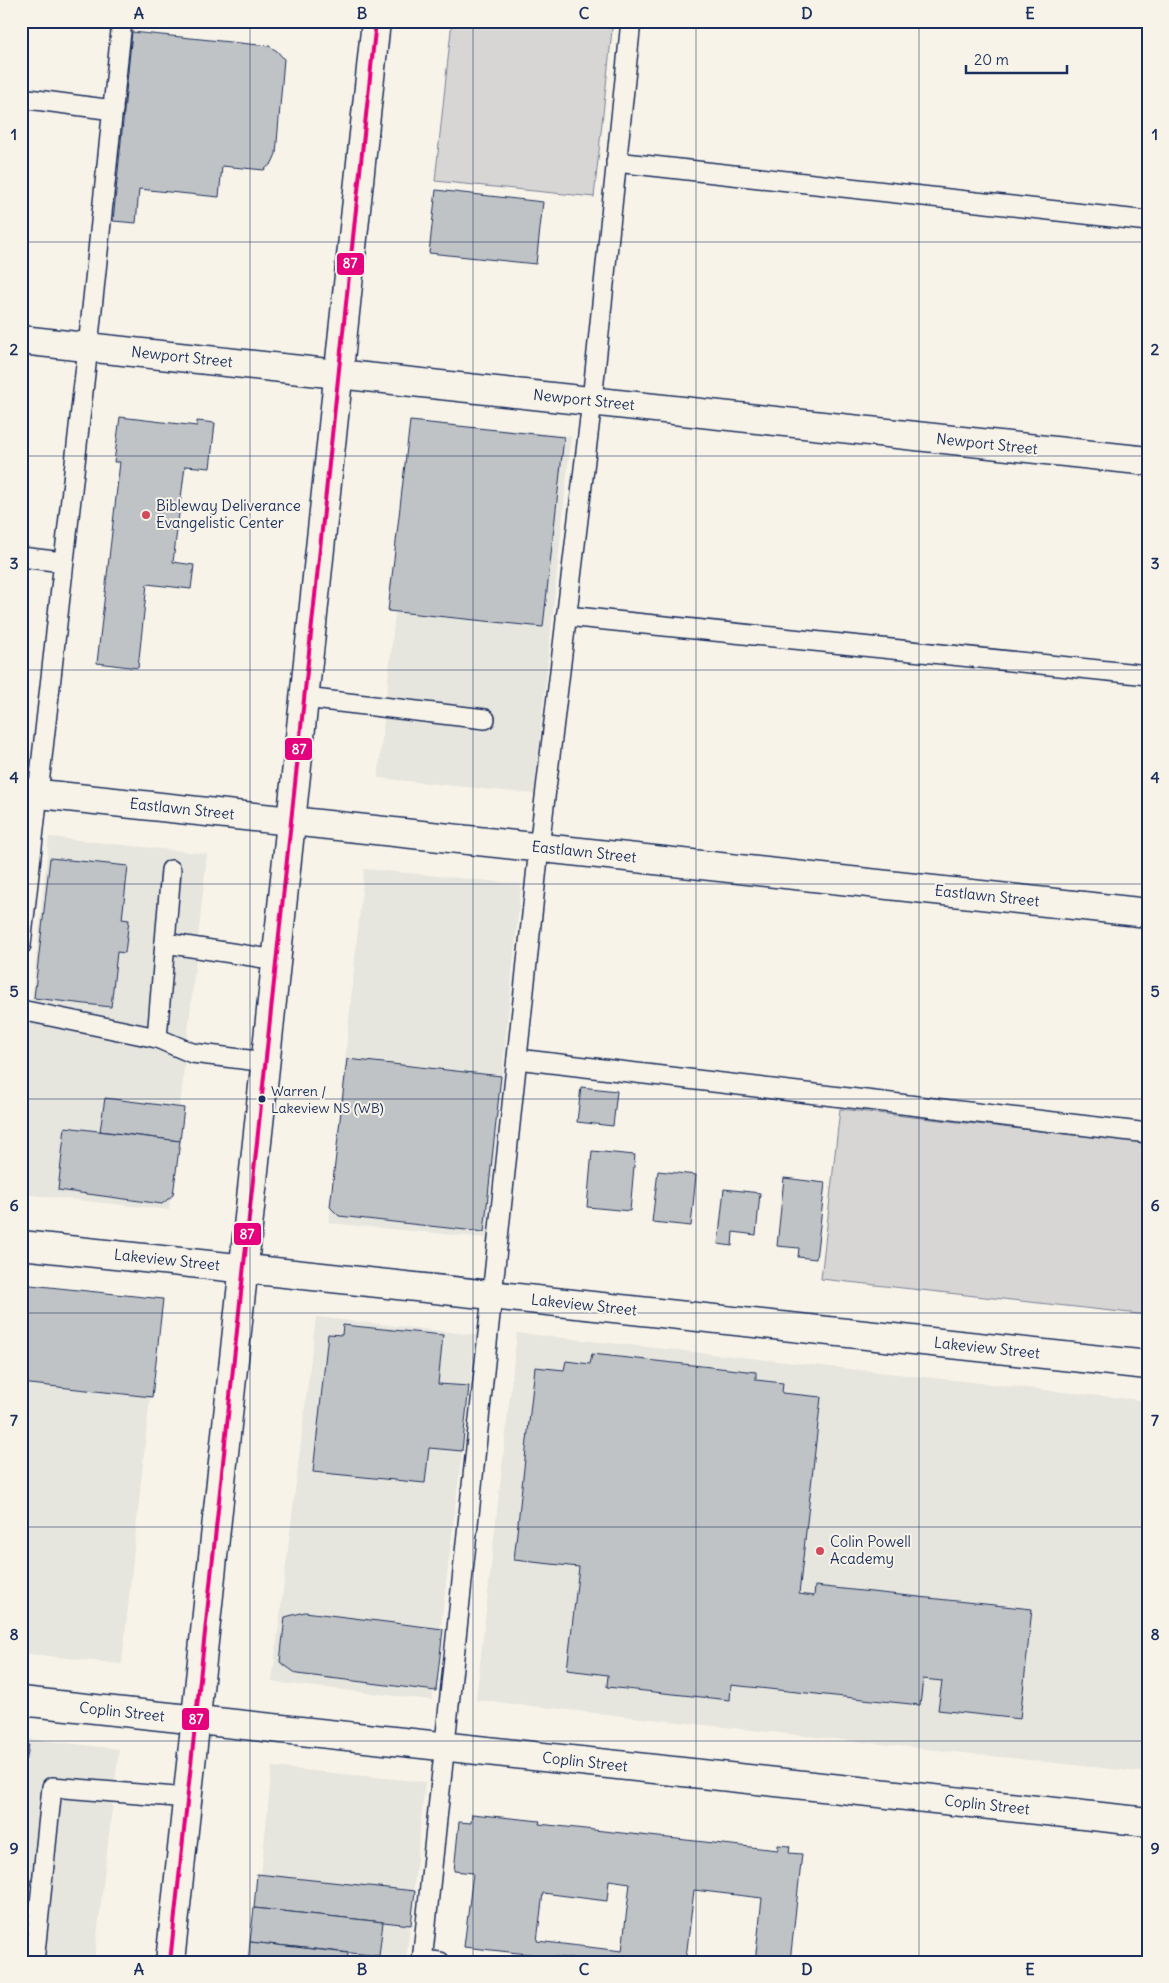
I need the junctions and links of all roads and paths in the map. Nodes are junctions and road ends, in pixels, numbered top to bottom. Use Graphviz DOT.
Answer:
graph roads {
  1 [pos="122,21"];
  2 [pos="376,21"];
  3 [pos="630,21"];
  4 [pos="21,98"];
  5 [pos="113,110"];
  6 [pos="616,162"];
  7 [pos="1148,221"];
  8 [pos="21,340"];
  9 [pos="88,347"];
  10 [pos="338,374"];
  11 [pos="592,401"];
  12 [pos="1148,461"];
  13 [pos="21,557"];
  14 [pos="63,562"];
  15 [pos="566,616"];
  16 [pos="1148,675"];
  17 [pos="305,698"];
  18 [pos="485,719"];
  19 [pos="30,793"];
  20 [pos="292,821"];
  21 [pos="539,848"];
  22 [pos="171,870"];
  23 [pos="1148,913"];
  24 [pos="165,943"];
  25 [pos="21,945"];
  26 [pos="277,960"];
  27 [pos="21,1010"];
  28 [pos="157,1038"];
  29 [pos="517,1059"];
  30 [pos="266,1062"];
  31 [pos="1148,1133"];
  32 [pos="21,1244"];
  33 [pos="244,1268"];
  34 [pos="493,1296"];
  35 [pos="1148,1365"];
  36 [pos="21,1701"];
  37 [pos="196,1720"];
  38 [pos="444,1746"];
  39 [pos="188,1798"];
  40 [pos="1148,1822"];
  41 [pos="428,1961"];
  42 [pos="34,1962"];
  43 [pos="170,1962"];
  1 -- 5 [label="lane"];
  2 -- 10 [label="street"];
  3 -- 6 [label="lane"];
  4 -- 5 [label="lane"];
  5 -- 9 [label="lane"];
  6 -- 7 [label="lane"];
  6 -- 11 [label="lane"];
  8 -- 9 [label="street, Newport Street"];
  9 -- 10 [label="street, Newport Street"];
  9 -- 14 [label="lane"];
  10 -- 11 [label="street, Newport Street"];
  10 -- 17 [label="street"];
  11 -- 12 [label="street, Newport Street"];
  11 -- 15 [label="lane"];
  13 -- 14 [label="lane"];
  14 -- 19 [label="lane"];
  15 -- 16 [label="lane"];
  15 -- 21 [label="lane"];
  17 -- 18 [label="lane"];
  17 -- 20 [label="street"];
  19 -- 20 [label="street, Eastlawn Street"];
  19 -- 25 [label="lane"];
  20 -- 21 [label="street, Eastlawn Street"];
  20 -- 26 [label="street"];
  21 -- 23 [label="street, Eastlawn Street"];
  21 -- 29 [label="lane"];
  22 -- 24 [label="lane"];
  24 -- 26 [label="lane"];
  24 -- 28 [label="lane"];
  26 -- 30 [label="street"];
  27 -- 28 [label="lane"];
  28 -- 30 [label="lane"];
  29 -- 31 [label="lane"];
  29 -- 34 [label="lane"];
  30 -- 33 [label="street"];
  32 -- 33 [label="street, Lakeview Street"];
  33 -- 34 [label="street, Lakeview Street"];
  33 -- 37 [label="street"];
  34 -- 35 [label="street, Lakeview Street"];
  34 -- 38 [label="lane"];
  36 -- 37 [label="street, Coplin Street"];
  37 -- 38 [label="street, Coplin Street"];
  37 -- 39 [label="street"];
  38 -- 40 [label="street, Coplin Street"];
  38 -- 41 [label="lane"];
  39 -- 42 [label="lane"];
  39 -- 43 [label="street"];
}
